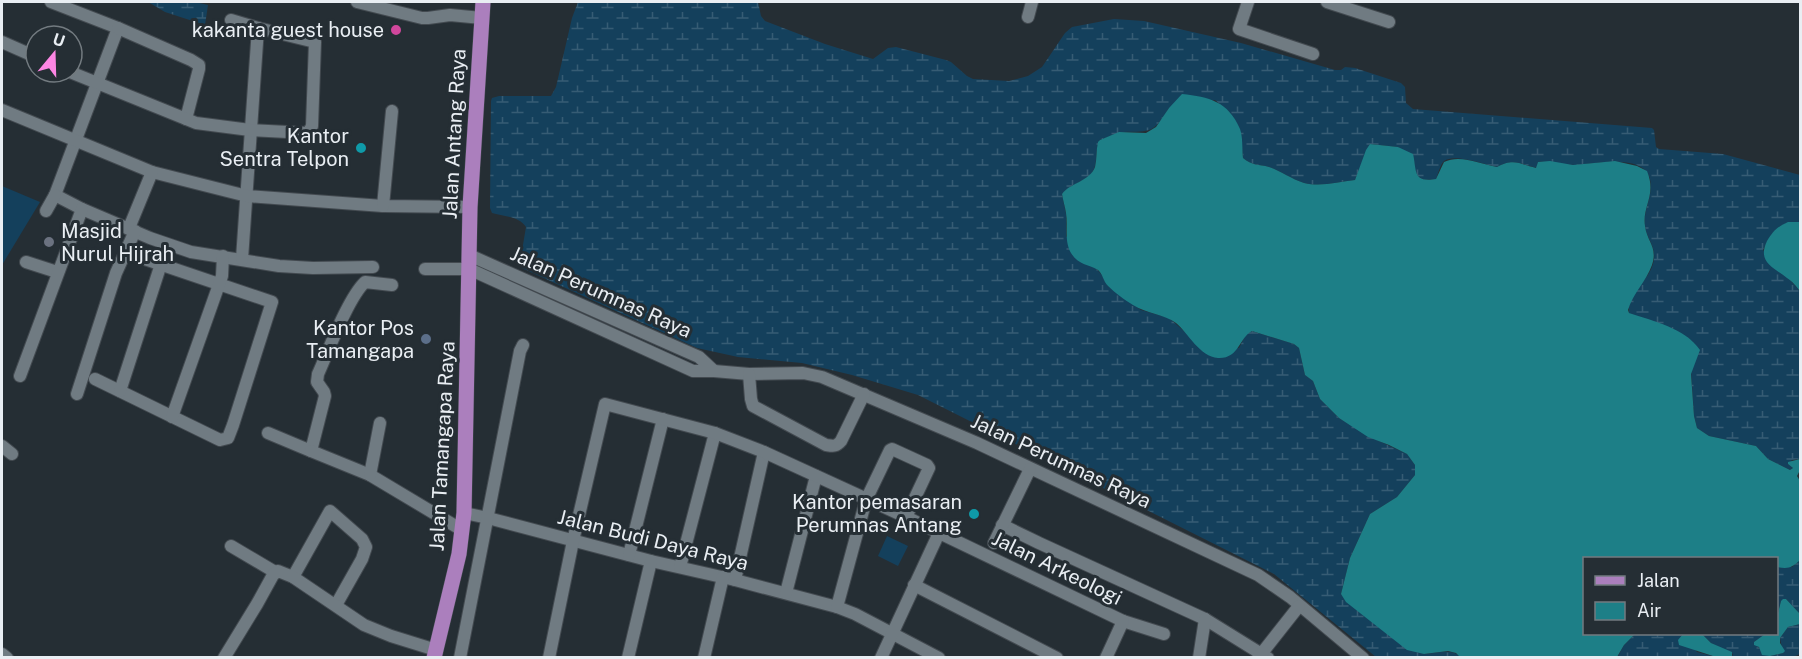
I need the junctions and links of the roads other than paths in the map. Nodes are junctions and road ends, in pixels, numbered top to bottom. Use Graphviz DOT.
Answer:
graph roads {
  1 [pos="51,2"];
  2 [pos="357,2"];
  3 [pos="483,2"];
  4 [pos="1032,2"];
  5 [pos="1248,2"];
  6 [pos="1327,2"];
  7 [pos="1028,17"];
  8 [pos="482,18"];
  9 [pos="231,20"];
  10 [pos="1389,22"];
  11 [pos="118,28"];
  12 [pos="258,28"];
  13 [pos="2,42"];
  14 [pos="24,52"];
  15 [pos="1313,54"];
  16 [pos="84,78"];
  17 [pos="97,84"];
  18 [pos="2,110"];
  19 [pos="392,111"];
  20 [pos="186,119"];
  21 [pos="250,130"];
  22 [pos="74,141"];
  23 [pos="152,172"];
  24 [pos="247,196"];
  25 [pos="383,206"];
  26 [pos="470,207"];
  27 [pos="79,215"];
  28 [pos="131,234"];
  29 [pos="136,256"];
  30 [pos="242,259"];
  31 [pos="26,262"];
  32 [pos="469,262"];
  33 [pos="161,264"];
  34 [pos="373,267"];
  35 [pos="425,269"];
  36 [pos="221,270"];
  37 [pos="57,272"];
  38 [pos="392,285"];
  39 [pos="523,345"];
  40 [pos="749,374"];
  41 [pos="20,376"];
  42 [pos="95,379"];
  43 [pos="120,391"];
  44 [pos="77,394"];
  45 [pos="864,394"];
  46 [pos="172,417"];
  47 [pos="663,419"];
  48 [pos="380,423"];
  49 [pos="268,433"];
  50 [pos="715,433"];
  51 [pos="311,451"];
  52 [pos="764,453"];
  53 [pos="1030,469"];
  54 [pos="370,475"];
  55 [pos="816,476"];
  56 [pos="866,500"];
  57 [pos="464,513"];
  58 [pos="906,517"];
  59 [pos="488,518"];
  60 [pos="1002,525"];
  61 [pos="462,530"];
  62 [pos="939,533"];
  63 [pos="573,541"];
  64 [pos="994,543"];
  65 [pos="231,546"];
  66 [pos="629,555"];
  67 [pos="651,561"];
  68 [pos="680,567"];
  69 [pos="275,573"];
  70 [pos="293,577"];
  71 [pos="729,578"];
  72 [pos="914,585"];
  73 [pos="786,593"];
  74 [pos="336,605"];
  75 [pos="1299,606"];
  76 [pos="837,608"];
  77 [pos="1205,619"];
  78 [pos="1123,621"];
  79 [pos="893,633"];
  80 [pos="1164,634"];
  81 [pos="2,654"];
  82 [pos="435,654"];
  83 [pos="1262,656"];
  84 [pos="7,657"];
  85 [pos="224,657"];
  86 [pos="460,657"];
  87 [pos="549,657"];
  88 [pos="628,657"];
  89 [pos="704,657"];
  90 [pos="881,657"];
  91 [pos="939,657"];
  92 [pos="1057,657"];
  93 [pos="1106,657"];
  94 [pos="1199,657"];
  95 [pos="1363,657"];
  1 -- 11 [label="street"];
  2 -- 8 [label="street"];
  3 -- 8 [label="main road, Jalan Antang Raya"];
  4 -- 7 [label="street"];
  5 -- 15 [label="street"];
  6 -- 10 [label="street"];
  8 -- 26 [label="main road, Jalan Antang Raya"];
  9 -- 12 [label="street"];
  11 -- 17 [label="street"];
  11 -- 20 [label="street"];
  12 -- 21 [label="street"];
  12 -- 21 [label="street"];
  13 -- 14 [label="street"];
  16 -- 17 [label="street"];
  17 -- 20 [label="street"];
  17 -- 22 [label="street"];
  18 -- 22 [label="street"];
  19 -- 25 [label="street"];
  20 -- 21 [label="street"];
  21 -- 24 [label="street"];
  22 -- 23 [label="street"];
  22 -- 27 [label="street"];
  23 -- 24 [label="street"];
  23 -- 28 [label="street"];
  24 -- 25 [label="street"];
  24 -- 30 [label="street"];
  25 -- 26 [label="street"];
  26 -- 32 [label="main road, Jalan Antang Raya"];
  27 -- 28 [label="street"];
  27 -- 37 [label="street"];
  28 -- 36 [label="street"];
  28 -- 44 [label="street"];
  29 -- 33 [label="street"];
  30 -- 34 [label="street"];
  30 -- 36 [label="street"];
  31 -- 37 [label="street"];
  32 -- 35 [label="street"];
  32 -- 40 [label="street, Jalan Perumnas Raya"];
  32 -- 57 [label="main road, Jalan Tamangapa Raya"];
  33 -- 36 [label="street"];
  33 -- 43 [label="street"];
  36 -- 46 [label="street"];
  36 -- 46 [label="street"];
  37 -- 41 [label="street"];
  38 -- 51 [label="street"];
  39 -- 59 [label="street"];
  40 -- 45 [label="street, Jalan Perumnas Raya"];
  40 -- 45 [label="street"];
  42 -- 43 [label="street"];
  43 -- 46 [label="street"];
  45 -- 53 [label="street, Jalan Perumnas Raya"];
  47 -- 50 [label="street, Jalan Arkeologi"];
  47 -- 63 [label="street, Jalan Arkeologi"];
  47 -- 66 [label="street"];
  48 -- 54 [label="street"];
  49 -- 51 [label="street"];
  50 -- 52 [label="street, Jalan Arkeologi"];
  50 -- 68 [label="street"];
  51 -- 54 [label="street"];
  52 -- 55 [label="street, Jalan Arkeologi"];
  52 -- 71 [label="street"];
  53 -- 60 [label="street"];
  53 -- 75 [label="street, Jalan Perumnas Raya"];
  54 -- 61 [label="street"];
  55 -- 56 [label="street, Jalan Arkeologi"];
  55 -- 73 [label="street"];
  56 -- 58 [label="street, Jalan Arkeologi"];
  56 -- 58 [label="street"];
  56 -- 76 [label="street"];
  57 -- 59 [label="street, Jalan Budi Daya Raya"];
  57 -- 61 [label="main road, Jalan Tamangapa Raya"];
  58 -- 62 [label="street, Jalan Arkeologi"];
  59 -- 63 [label="street, Jalan Budi Daya Raya"];
  59 -- 86 [label="street"];
  60 -- 64 [label="street"];
  60 -- 77 [label="street"];
  61 -- 82 [label="main road, Jalan Tamangapa Raya"];
  62 -- 72 [label="street"];
  62 -- 78 [label="street, Jalan Arkeologi"];
  63 -- 66 [label="street, Jalan Budi Daya Raya"];
  63 -- 87 [label="street"];
  65 -- 69 [label="street"];
  66 -- 67 [label="street, Jalan Budi Daya Raya"];
  67 -- 68 [label="street, Jalan Budi Daya Raya"];
  67 -- 88 [label="street"];
  68 -- 71 [label="street, Jalan Budi Daya Raya"];
  69 -- 70 [label="street"];
  69 -- 85 [label="street"];
  70 -- 74 [label="street"];
  70 -- 74 [label="street"];
  71 -- 73 [label="street, Jalan Budi Daya Raya"];
  71 -- 89 [label="street"];
  72 -- 79 [label="street"];
  72 -- 92 [label="street"];
  73 -- 76 [label="street, Jalan Budi Daya Raya"];
  74 -- 82 [label="street"];
  75 -- 83 [label="street"];
  75 -- 95 [label="street, Jalan Perumnas Raya"];
  76 -- 79 [label="street, Jalan Budi Daya Raya"];
  77 -- 83 [label="street"];
  77 -- 94 [label="street"];
  78 -- 80 [label="street"];
  78 -- 93 [label="street, Jalan Arkeologi"];
  79 -- 90 [label="street"];
  79 -- 91 [label="street, Jalan Budi Daya Raya"];
  81 -- 84 [label="street"];
}
